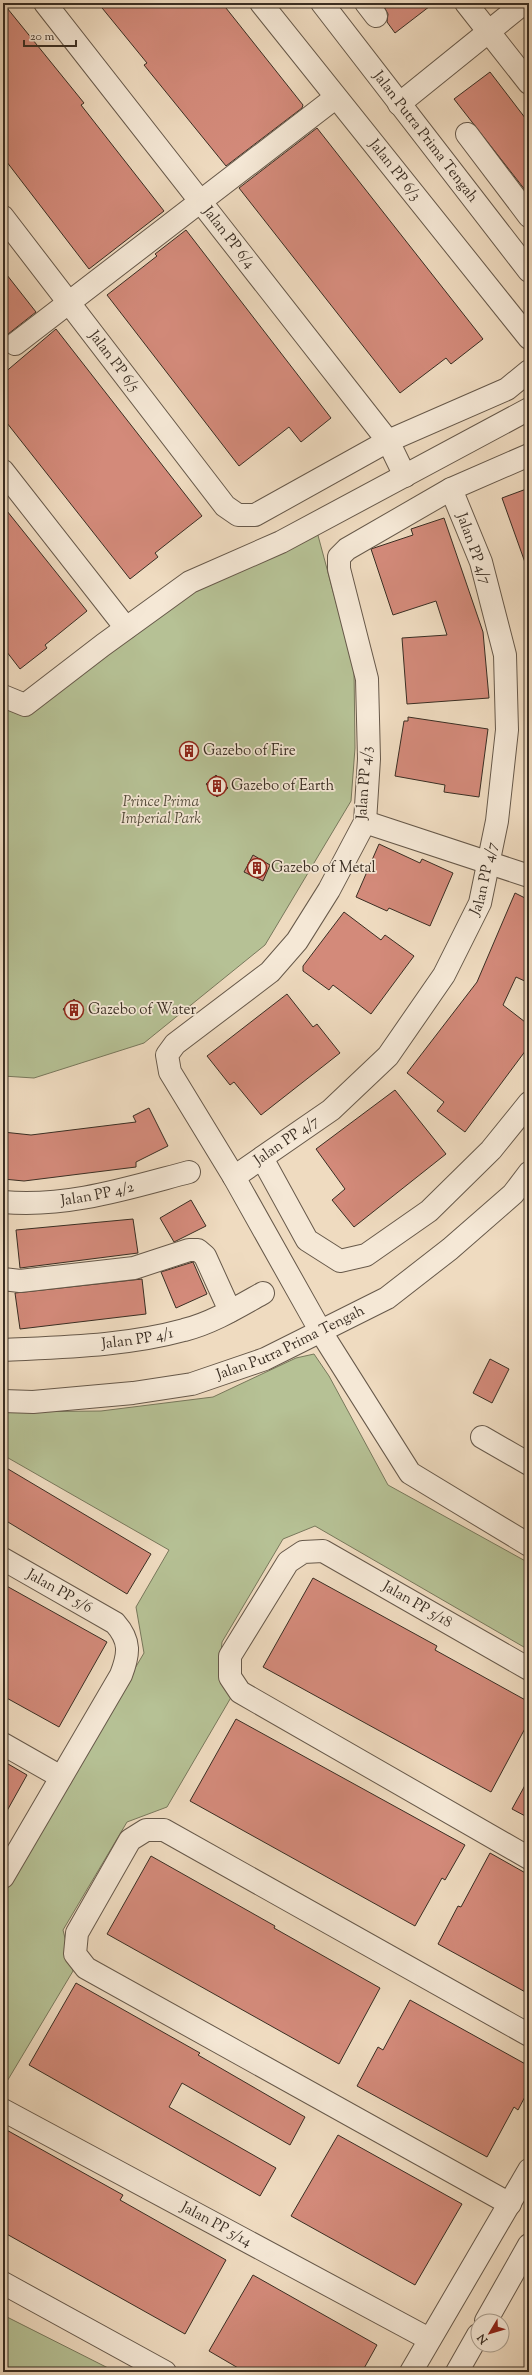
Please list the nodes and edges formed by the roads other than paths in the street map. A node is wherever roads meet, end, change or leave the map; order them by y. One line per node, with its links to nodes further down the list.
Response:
1 (45, 3): 11 (street, Jalan PP 6/4)
2 (261, 3): 8 (street, Jalan PP 6/3)
3 (322, 3): 9 (street, Jalan Putra Prima Tengah)
4 (466, 3): 6 (street)
5 (524, 3): 6 (street)
6 (488, 32): 7 (street); 9 (street)
7 (529, 84)
8 (335, 98): 11 (street); 16 (street, Jalan PP 6/3)
9 (399, 104): 14 (street, Jalan Putra Prima Tengah)
10 (467, 134): 12 (street)
11 (202, 201): 15 (street); 20 (street, Jalan PP 6/4)
12 (529, 216)
13 (3, 217): 15 (street, Jalan PP 6/5)
14 (529, 270)
15 (69, 302): 17 (street); 20 (street, Jalan PP 6/5)
16 (529, 338)
17 (15, 344)
18 (529, 372): 20 (street)
19 (529, 409): 23 (street)
20 (388, 442): 23 (street, Jalan PP 6/4)
21 (529, 454): 24 (street)
22 (3, 471): 25 (street)
23 (405, 476): 25 (street)
24 (451, 489): 27 (street, Jalan PP 4/3); 28 (street, Jalan PP 4/7)
25 (126, 628): 26 (street)
26 (3, 696)
27 (365, 822): 28 (street); 34 (street, Jalan PP 4/3)
28 (488, 863): 29 (street); 31 (street, Jalan PP 4/7)
29 (529, 876)
30 (529, 1103): 31 (street)
31 (262, 1158): 34 (street, Jalan PP 4/7)
32 (189, 1172): 35 (street, Jalan PP 4/2)
33 (529, 1174): 39 (street, Jalan Putra Prima Tengah)
34 (234, 1177): 39 (street)
35 (3, 1202)
36 (3, 1279): 38 (street)
37 (263, 1293): 38 (street, Jalan PP 4/1)
38 (230, 1311): 40 (street, Jalan PP 4/1)
39 (321, 1332): 41 (street, Jalan Putra Prima Tengah); 44 (street)
40 (3, 1350)
41 (3, 1401)
42 (482, 1437): 43 (street)
43 (529, 1464)
44 (529, 1545)
45 (3, 1559): 48 (street, Jalan PP 5/6)
46 (529, 1669): 49 (street, Jalan PP 5/18)
47 (3, 1744): 48 (street)
48 (61, 1777): 50 (street)
49 (529, 1858)
50 (3, 1877)
51 (529, 2035): 54 (street)
52 (3, 2110): 58 (street, Jalan PP 5/14)
53 (529, 2170): 54 (street)
54 (510, 2204): 58 (street)
55 (529, 2245): 57 (street)
56 (3, 2283): 60 (street)
57 (491, 2313)
58 (429, 2339): 61 (street)
59 (470, 2349): 62 (street)
60 (166, 2372)
61 (410, 2372)
62 (457, 2372)

